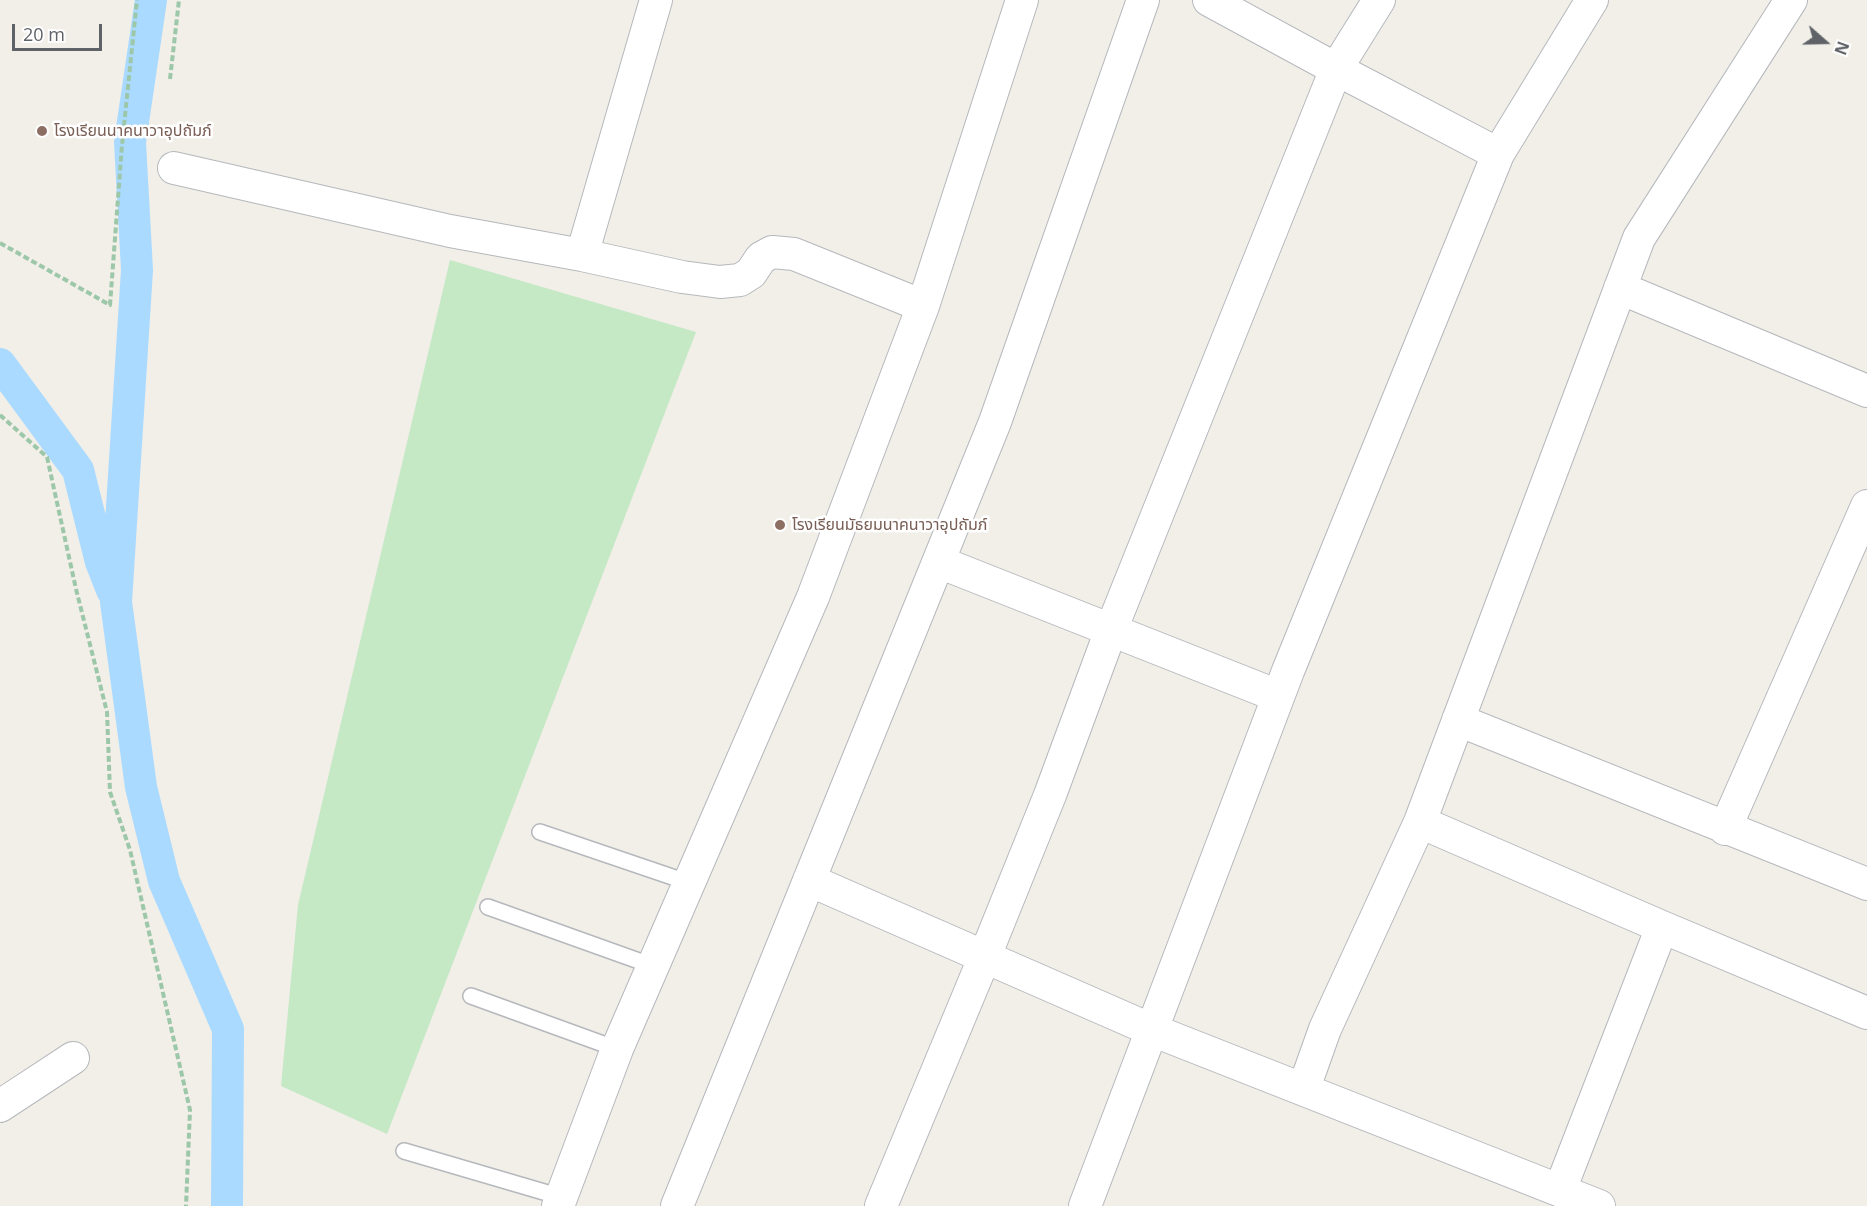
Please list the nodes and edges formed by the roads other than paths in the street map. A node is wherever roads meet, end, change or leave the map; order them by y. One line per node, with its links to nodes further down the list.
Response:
1 (656, 0): 11 (street)
2 (1022, 0): 13 (street)
3 (1143, 0): 16 (street)
4 (1209, 0): 8 (street)
5 (1379, 0): 8 (street)
6 (1592, 0): 9 (street)
7 (1791, 0): 12 (street)
8 (1336, 69): 9 (street); 17 (street)
9 (1498, 154): 18 (street)
10 (174, 168): 11 (street)
11 (582, 255): 13 (street)
12 (1620, 288): 14 (street); 19 (street)
13 (923, 306): 24 (street)
14 (1867, 391)
15 (1867, 506): 21 (street)
16 (939, 562): 17 (street); 23 (street)
17 (1111, 630): 18 (street); 28 (street)
18 (1278, 696): 32 (street)
19 (1458, 720): 20 (street); 21 (street)
20 (1420, 822): 27 (street); 35 (street)
21 (1725, 829): 25 (street)
22 (540, 832): 24 (lane)
23 (809, 880): 28 (street); 40 (street)
24 (690, 883): 29 (street)
25 (1867, 884)
26 (488, 907): 29 (lane)
27 (1662, 927): 31 (street); 38 (street)
28 (985, 956): 32 (street); 41 (street)
29 (653, 966): 33 (street)
30 (471, 996): 33 (lane)
31 (1867, 1013)
32 (1152, 1030): 35 (street); 42 (street)
33 (617, 1049): 39 (street)
34 (73, 1058): 36 (street)
35 (1304, 1088): 38 (street)
36 (0, 1107)
37 (404, 1151): 39 (lane)
38 (1560, 1190): 43 (street)
39 (559, 1202)
40 (677, 1206)
41 (881, 1206)
42 (1085, 1206)
43 (1599, 1206)

